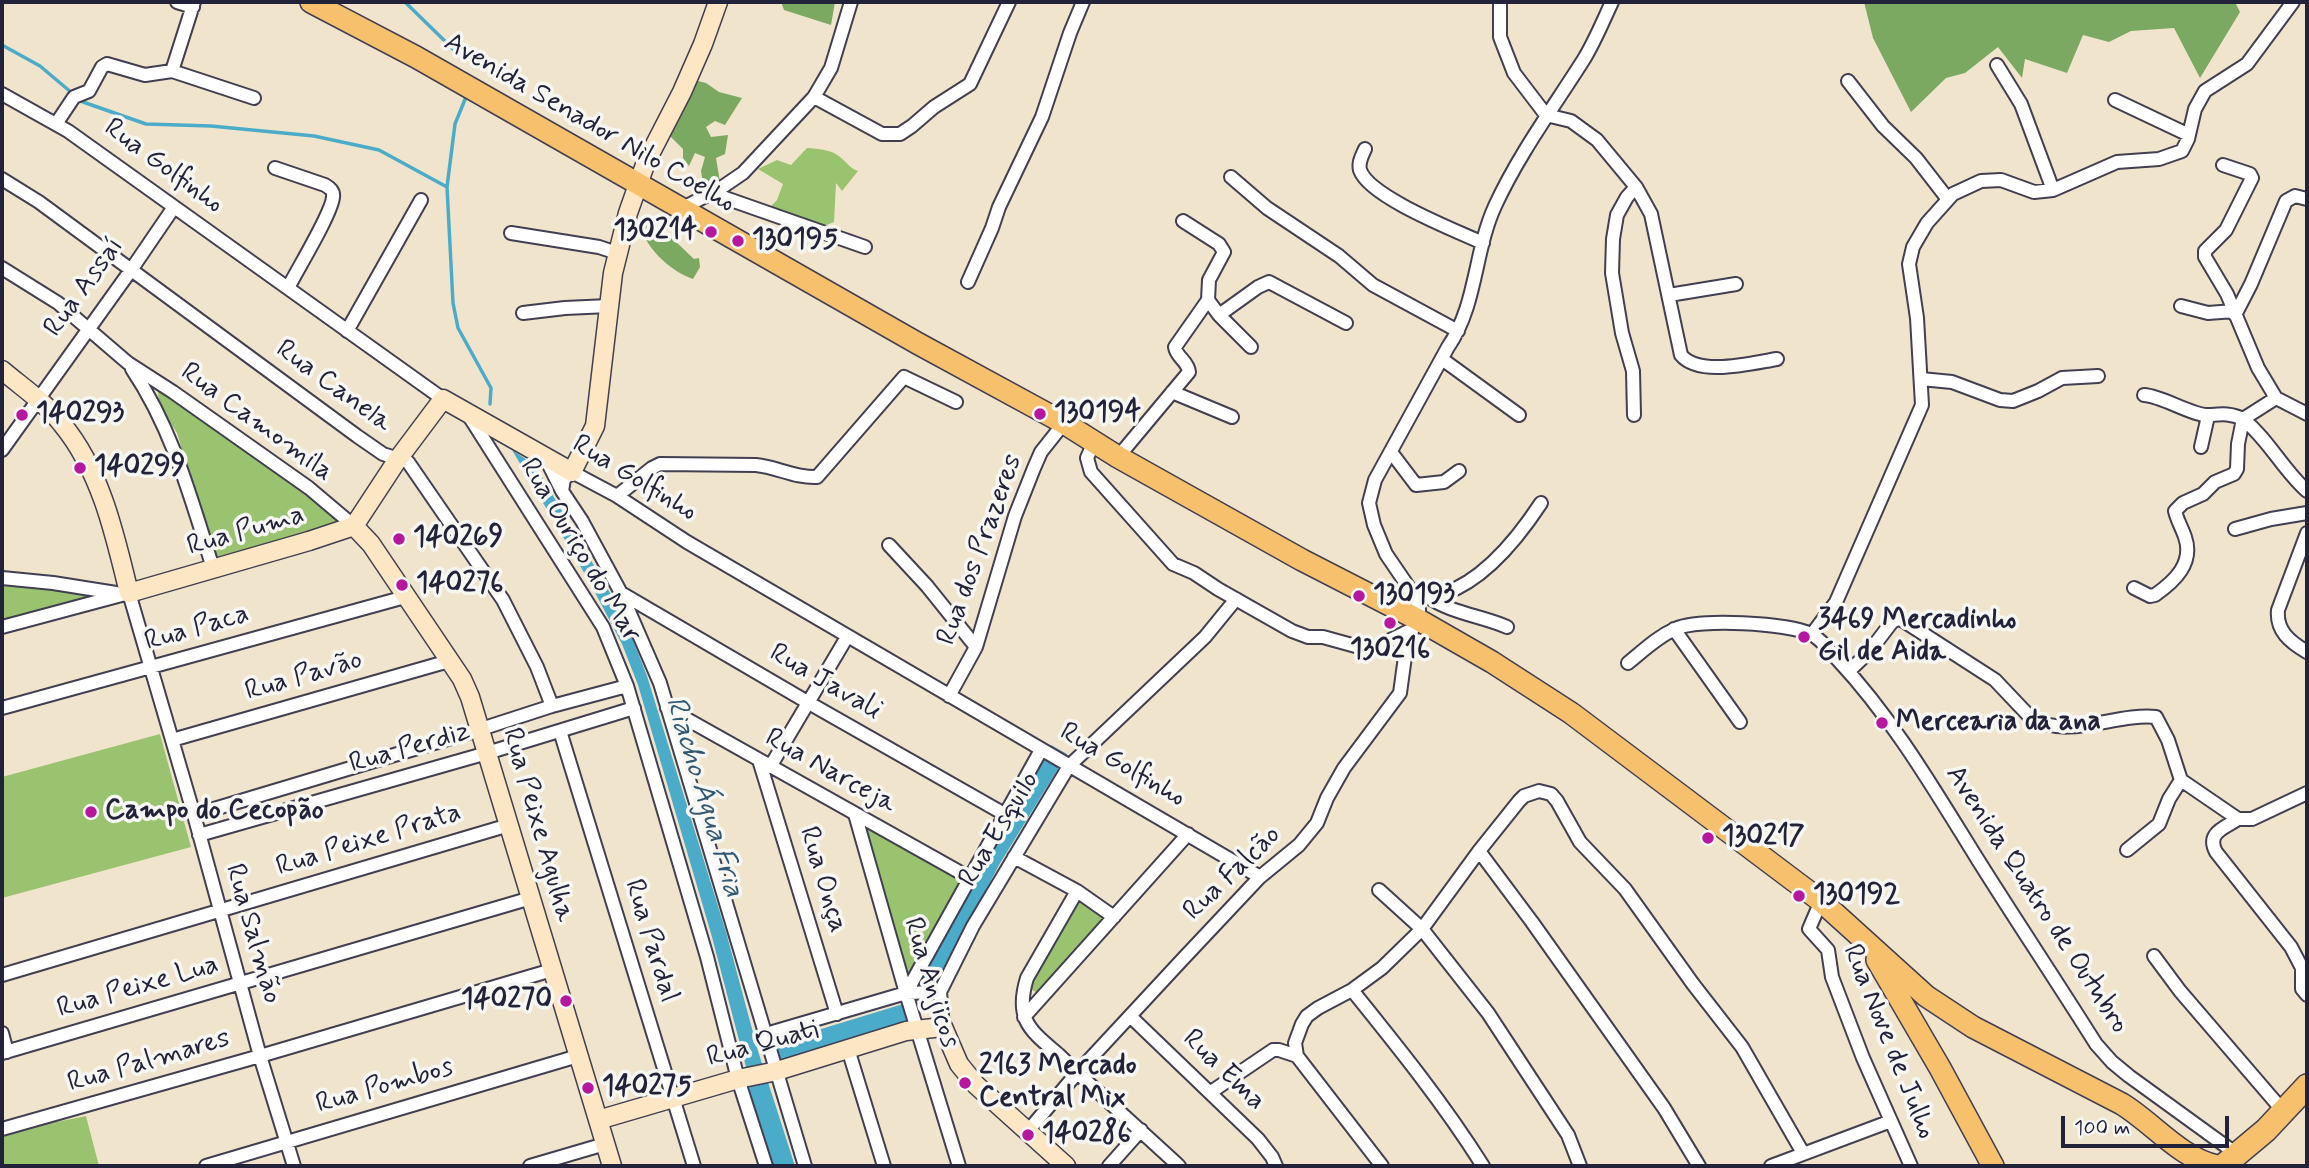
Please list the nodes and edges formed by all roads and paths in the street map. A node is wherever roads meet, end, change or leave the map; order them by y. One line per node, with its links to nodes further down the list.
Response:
1 (177, 2): 11 (street)
2 (311, 2): 28 (main road, Avenida Senador Nilo Coelho)
3 (718, 2): 28 (street)
4 (851, 2): 17 (street)
5 (1009, 2): 17 (street)
6 (1083, 2): 44 (street)
7 (1500, 2): 20 (street)
8 (1612, 2): 20 (street)
9 (2278, 2): 12 (street)
10 (2292, 2): 12 (street)
11 (193, 4): 14 (street)
12 (2281, 17): 22 (street)
13 (1997, 65): 30 (street)
14 (172, 71): 18 (street); 21 (street)
15 (1848, 81): 32 (street)
16 (2, 93): 21 (street, Rua Golfinho)
17 (814, 97): 31 (street)
18 (254, 98)
19 (2115, 100): 22 (street)
20 (1546, 115): 29 (street); 39 (street)
21 (56, 124): 35 (street, Rua Golfinho)
22 (2189, 135): 30 (street)
23 (1365, 149): 39 (street)
24 (2223, 165): 52 (street)
25 (275, 168): 46 (street)
26 (1231, 177): 57 (street)
27 (2, 179): 43 (street, Rua Canela)
28 (639, 184): 36 (main road, Avenida Senador Nilo Coelho); 41 (street)
29 (1636, 187): 47 (street); 74 (street)
30 (2053, 190): 32 (street)
31 (711, 193): 36 (street); 40 (street)
32 (1947, 198): 64 (street)
33 (2307, 199): 52 (street)
34 (421, 200): 56 (street)
35 (174, 207): 43 (street, Rua Assaí); 46 (street, Rua Golfinho)
36 (681, 209): 78 (main road, Avenida Senador Nilo Coelho)
37 (1183, 221): 48 (street)
38 (511, 233): 41 (street)
39 (1483, 243): 57 (street)
40 (865, 247)
41 (617, 253): 49 (street)
42 (2, 268): 55 (street, Rua Camomila)
43 (131, 270): 55 (street, Rua Assaí); 85 (street, Rua Canela)
44 (968, 282)
45 (1736, 284): 47 (street)
46 (288, 288): 56 (street, Rua Golfinho)
47 (1669, 295): 60 (street)
48 (1208, 300): 53 (street); 65 (street)
49 (609, 306): 51 (street); 87 (street)
50 (2181, 306): 52 (street)
51 (523, 313)
52 (2235, 313): 67 (street)
53 (1219, 315): 54 (street); 58 (street)
54 (1346, 323)
55 (88, 329): 61 (street, Rua Camomila); 69 (street, Rua Assaí)
56 (347, 331): 68 (street, Rua Golfinho)
57 (1458, 331): 59 (street)
58 (1251, 347)
59 (1442, 359): 73 (street); 82 (street)
60 (1777, 359)
61 (128, 363): 93 (street, Rua Camomila); 97 (street, Rua Camomila)
62 (2, 370): 69 (street)
63 (2098, 376): 64 (street)
64 (1922, 379): 108 (street)
65 (1172, 392): 76 (street); 84 (street)
66 (2144, 395): 75 (street)
67 (2276, 398): 72 (street); 77 (street)
68 (443, 399): 71 (street, Rua Golfinho); 85 (street)
69 (38, 400): 81 (street, Rua Assaí); 100 (street)
70 (956, 402): 90 (street)
71 (465, 410): 83 (street, Rua Golfinho); 116 (street, Rua Ouriço do Mar)
72 (2307, 414)
73 (1519, 415)
74 (1634, 415)
75 (2208, 415): 77 (street); 80 (street)
76 (1232, 418)
77 (2243, 419): 89 (street); 99 (street)
78 (1064, 423): 79 (main road, Avenida Senador Nilo Coelho); 110 (street, Rua dos Prazeres)
79 (1094, 442): 84 (main road, Avenida Senador Nilo Coelho); 103 (street)
80 (2201, 447)
81 (2, 450)
82 (1391, 452): 86 (street); 104 (street)
83 (544, 456): 87 (street, Rua Golfinho); 88 (street, Rua Ouriço do Mar)
84 (1118, 457): 104 (main road, Avenida Senador Nilo Coelho)
85 (397, 459): 93 (street); 119 (street, Rua Canela)
86 (1460, 471)
87 (572, 472): 88 (street, Rua Ouriço do Mar); 90 (street, Rua Golfinho)
88 (562, 491): 101 (street, Rua Ouriço do Mar)
89 (2307, 491)
90 (617, 496): 109 (street, Rua Golfinho)
91 (1541, 503): 104 (street)
92 (2307, 513): 94 (street)
93 (354, 526): 97 (street, Rua Puma); 102 (street, Rua Peixe Agulha)
94 (2235, 529)
95 (2307, 533): 111 (street)
96 (889, 545): 110 (street)
97 (213, 568): 100 (street, Rua Puma)
98 (2, 578): 100 (street)
99 (2134, 588)
100 (124, 593): 105 (street, Rua Puma); 114 (street, Rua Salmão)
101 (621, 593): 118 (street, Rua Javali); 122 (street, Rua Ouriço do Mar)
102 (405, 597): 112 (street, Rua Peixe Agulha); 114 (street, Rua Paca)
103 (1236, 599): 104 (street); 130 (street, Rua Esquilo)
104 (1418, 611): 106 (street); 143 (street, Rua Falcão); 148 (main road, Avenida Senador Nilo Coelho)
105 (2, 627)
106 (1507, 627)
107 (1674, 629): 108 (street); 113 (street); 123 (street)
108 (1812, 635): 115 (street, Avenida Quatro de Outubro)
109 (847, 637): 117 (street, Rua Golfinho); 118 (street)
110 (976, 647): 117 (street, Rua dos Prazeres)
111 (2307, 652)
112 (449, 661): 124 (street, Rua Peixe Agulha); 126 (street, Rua Pavão)
113 (1628, 663)
114 (150, 667): 120 (street, Rua Paca); 126 (street, Rua Salmão)
115 (1849, 671): 131 (street); 189 (street, Avenida Quatro de Outubro)
116 (627, 686): 119 (street, Rua Perdiz); 121 (street, Rua Ouriço do Mar)
117 (949, 696): 127 (street, Rua Golfinho)
118 (809, 704): 129 (street); 135 (street, Rua Javali)
119 (552, 706): 124 (street, Rua Perdiz)
120 (2, 708)
121 (634, 708): 125 (street, Rua Perdiz); 175 (street, Rua Ouriço do Mar)
122 (667, 708): 129 (street, Rua Narceja); 167 (street, Rua Ouriço do Mar)
123 (1740, 722)
124 (481, 729): 128 (street, Rua Peixe Agulha); 134 (street, Rua Perdiz)
125 (560, 731): 128 (street, Rua Perdiz); 178 (street, Rua Pardal)
126 (172, 740): 134 (street, Rua Salmão)
127 (1043, 751): 130 (street, Rua Golfinho); 135 (street, Rua Esquilo)
128 (487, 753): 137 (street, Rua Peixe Agulha); 139 (street, Rua Perdiz)
129 (765, 764): 133 (street, Rua Narceja); 161 (street, Rua Onça)
130 (1068, 766): 138 (street, Rua Golfinho); 142 (street, Rua Esquilo)
131 (2180, 780): 136 (street); 140 (street)
132 (2307, 793): 136 (street)
133 (855, 814): 144 (street, Rua Narceja); 159 (street, Rua Anjicos)
134 (194, 815): 139 (street, Rua Salmão)
135 (1006, 815): 144 (street, Rua Esquilo)
136 (2238, 819): 160 (street)
137 (509, 825): 147 (street, Rua Peixe Agulha); 149 (street, Rua Peixe Prata)
138 (1188, 834): 143 (street, Rua Golfinho); 150 (street)
139 (199, 835): 149 (street, Rua Salmão)
140 (2127, 849)
141 (1479, 851): 151 (street); 187 (street); 206 (street)
142 (1014, 857): 146 (street); 158 (street, Rua Esquilo)
143 (1260, 877): 162 (street, Rua Falcão)
144 (970, 878): 159 (street, Rua Esquilo)
145 (1379, 890): 151 (street)
146 (1077, 891): 150 (street); 163 (street)
147 (531, 898): 154 (street, Rua Peixe Agulha); 156 (street, Rua Peixe Lua)
148 (1821, 901): 152 (main road, Avenida Senador Nilo Coelho); 181 (street, Rua Nove de Julho)
149 (220, 911): 155 (street, Rua Peixe Prata); 156 (street, Rua Salmão)
150 (1114, 917): 163 (street)
151 (1422, 929): 157 (street); 205 (street)
152 (1867, 943): 209 (main road, Avenida Senador Nilo Coelho); 210 (main road, Avenida Senador Nilo Coelho)
153 (2154, 957): 179 (street)
154 (552, 970): 170 (street, Rua Palmares); 171 (street, Rua Peixe Agulha)
155 (2, 975)
156 (241, 984): 169 (street, Rua Peixe Lua); 170 (street, Rua Salmão)
157 (1352, 990): 172 (street); 204 (street)
158 (940, 992): 159 (street, Rua Quati); 164 (street)
159 (906, 993): 161 (street, Rua Quati); 165 (street, Rua Anjicos)
160 (2307, 995)
161 (838, 1014): 167 (street, Rua Quati)
162 (1130, 1016): 174 (street, Rua Falcão); 177 (street, Rua Ema)
163 (1024, 1017): 174 (street)
164 (943, 1027): 165 (street, Rua Quati); 184 (street)
165 (918, 1028): 168 (street, Rua Quati); 198 (street, Rua Anjicos)
166 (2, 1033): 169 (street)
167 (767, 1040): 173 (street, Rua Ouriço do Mar)
168 (848, 1049): 173 (street, Rua Quati); 197 (street)
169 (4, 1052)
170 (260, 1056): 182 (street, Rua Palmares); 185 (street, Rua Salmão)
171 (578, 1056): 180 (street, Rua Peixe Agulha); 185 (street, Rua Pombos)
172 (1297, 1056): 177 (street); 203 (street)
173 (775, 1070): 175 (street, Rua Quati); 196 (street, Rua Ouriço do Mar)
174 (1077, 1073): 183 (street); 184 (street, Rua Falcão)
175 (741, 1078): 178 (street, Rua Quati); 195 (street, Rua Ouriço do Mar)
176 (2307, 1086): 179 (highway)
177 (1211, 1092): 188 (street, Rua Ema)
178 (672, 1097): 180 (street, Rua Quati); 194 (street, Rua Pardal)
179 (2284, 1112): 189 (highway)
180 (598, 1119): 186 (street, Rua Peixe Agulha)
181 (1891, 1121): 187 (street); 208 (street, Rua Nove de Julho)
182 (2, 1129)
183 (1141, 1130): 200 (street); 201 (street)
184 (1028, 1131): 199 (street)
185 (286, 1142): 190 (street, Rua Pombos); 191 (street, Rua Salmão)
186 (605, 1144): 192 (street); 193 (street, Rua Peixe Agulha)
187 (1803, 1153): 207 (street)
188 (1274, 1161): 202 (street)
189 (2231, 1161)
190 (206, 1166)
191 (294, 1166)
192 (530, 1166)
193 (612, 1166)
194 (694, 1166)
195 (766, 1166)
196 (805, 1166)
197 (884, 1166)
198 (959, 1166)
199 (1066, 1166)
200 (1109, 1166)
201 (1179, 1166)
202 (1262, 1166)
203 (1382, 1166)
204 (1483, 1166)
205 (1580, 1166)
206 (1699, 1166)
207 (1771, 1166)
208 (1911, 1166)
209 (1993, 1166)
210 (2217, 1166)

